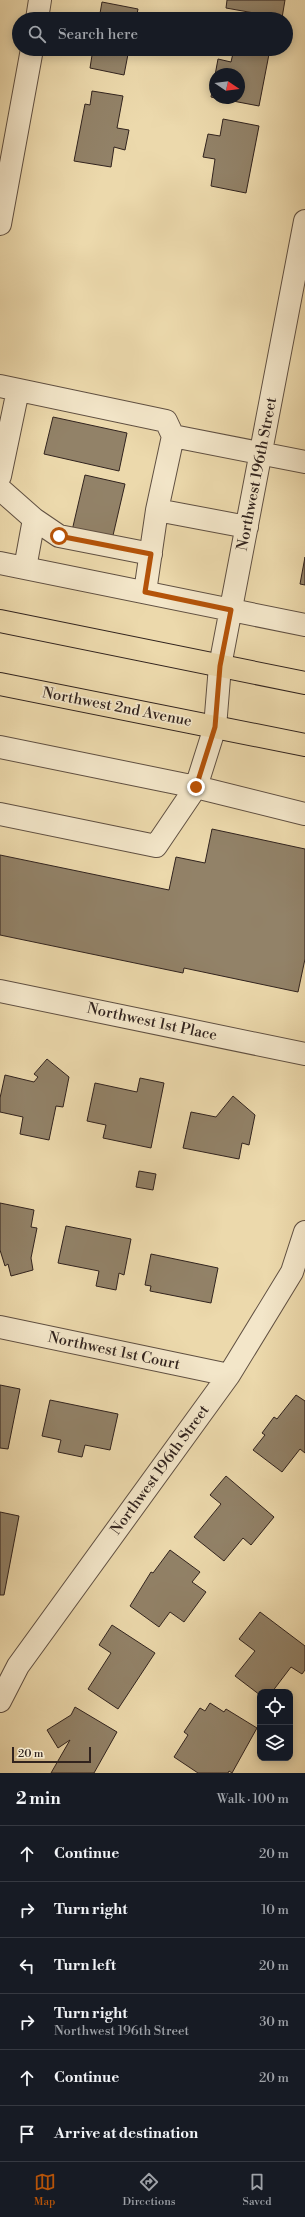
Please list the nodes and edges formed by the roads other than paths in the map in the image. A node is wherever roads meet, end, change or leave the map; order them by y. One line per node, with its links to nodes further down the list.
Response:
1 (40, 0): 2 (street)
2 (38, 12)
3 (31, 56): 4 (street)
4 (2, 201): 6 (street)
5 (305, 221): 9 (street, Northwest 196th Street)
6 (0, 224)
7 (9, 388): 8 (street); 11 (street)
8 (173, 436): 9 (street); 13 (street)
9 (261, 453): 10 (street); 15 (street, Northwest 196th Street)
10 (305, 462)
11 (0, 476)
12 (0, 489): 14 (street)
13 (157, 510): 15 (street); 16 (street)
14 (34, 519): 16 (street); 18 (street)
15 (247, 527): 20 (street, Northwest 196th Street)
16 (151, 554): 19 (street)
17 (0, 563): 18 (street)
18 (25, 568): 19 (street)
19 (145, 592): 20 (street)
20 (231, 610): 22 (street); 23 (street, Northwest 196th Street)
21 (0, 621): 23 (main road)
22 (305, 625)
23 (220, 666): 24 (main road); 26 (street, Northwest 196th Street)
24 (305, 683)
25 (0, 684): 26 (main road, Northwest 2nd Avenue)
26 (215, 727): 27 (main road, Northwest 2nd Avenue); 29 (street, Northwest 196th Street)
27 (305, 745)
28 (0, 747): 29 (street)
29 (196, 787): 30 (street, Northwest 196th Street); 31 (street)
30 (0, 814)
31 (305, 814)
32 (0, 991): 33 (street, Northwest 1st Place)
33 (305, 1054)
34 (305, 1232): 36 (street, Northwest 196th Street)
35 (0, 1327): 36 (street, Northwest 1st Court)
36 (229, 1375): 37 (street, Northwest 196th Street)
37 (9, 1664): 38 (street, Northwest 196th Street)
38 (0, 1701)

